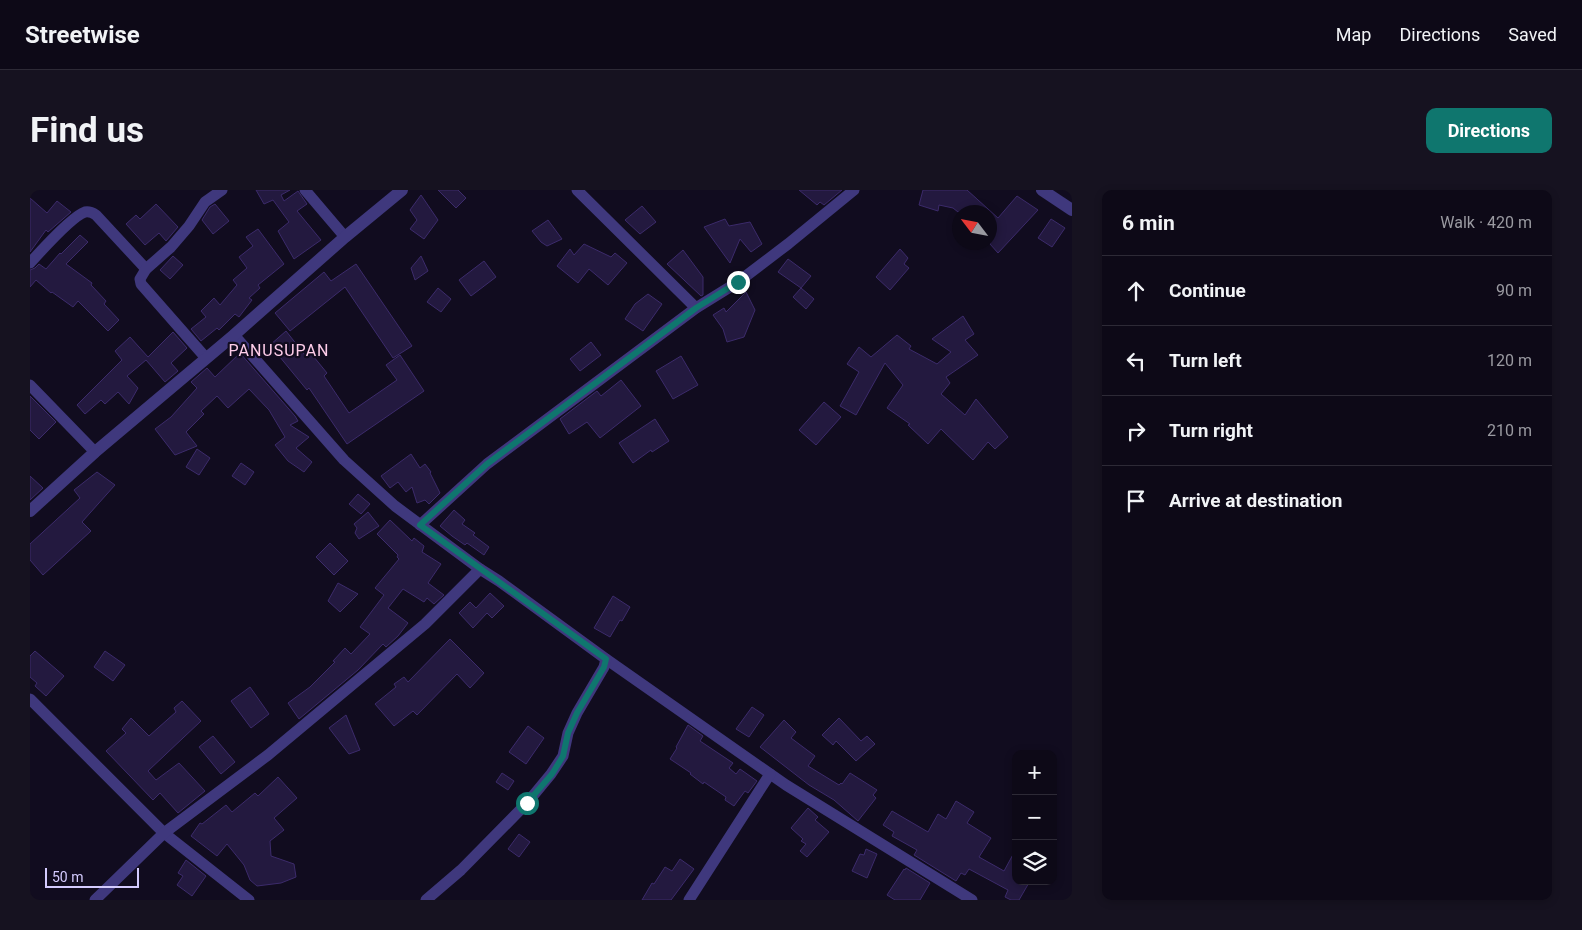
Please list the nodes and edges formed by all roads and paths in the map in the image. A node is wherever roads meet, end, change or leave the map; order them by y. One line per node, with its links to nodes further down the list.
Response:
1 (222, 190): 10 (street)
2 (305, 190): 8 (street)
3 (402, 190): 8 (street)
4 (577, 190): 11 (street)
5 (854, 190): 11 (street)
6 (1042, 190): 7 (street)
7 (1072, 210)
8 (345, 237): 12 (street)
9 (30, 263): 10 (street)
10 (146, 269): 13 (street)
11 (696, 308): 17 (street)
12 (234, 335): 13 (street); 17 (street)
13 (206, 358): 15 (street)
14 (30, 385): 15 (street)
15 (95, 452): 16 (street)
16 (30, 511)
17 (420, 525): 18 (street)
18 (480, 569): 19 (street); 22 (street)
19 (606, 659): 21 (street); 25 (street)
20 (30, 699): 22 (street)
21 (770, 774): 26 (street); 27 (street)
22 (164, 833): 23 (street); 24 (street)
23 (95, 900)
24 (249, 900)
25 (426, 900)
26 (689, 900)
27 (972, 900)

